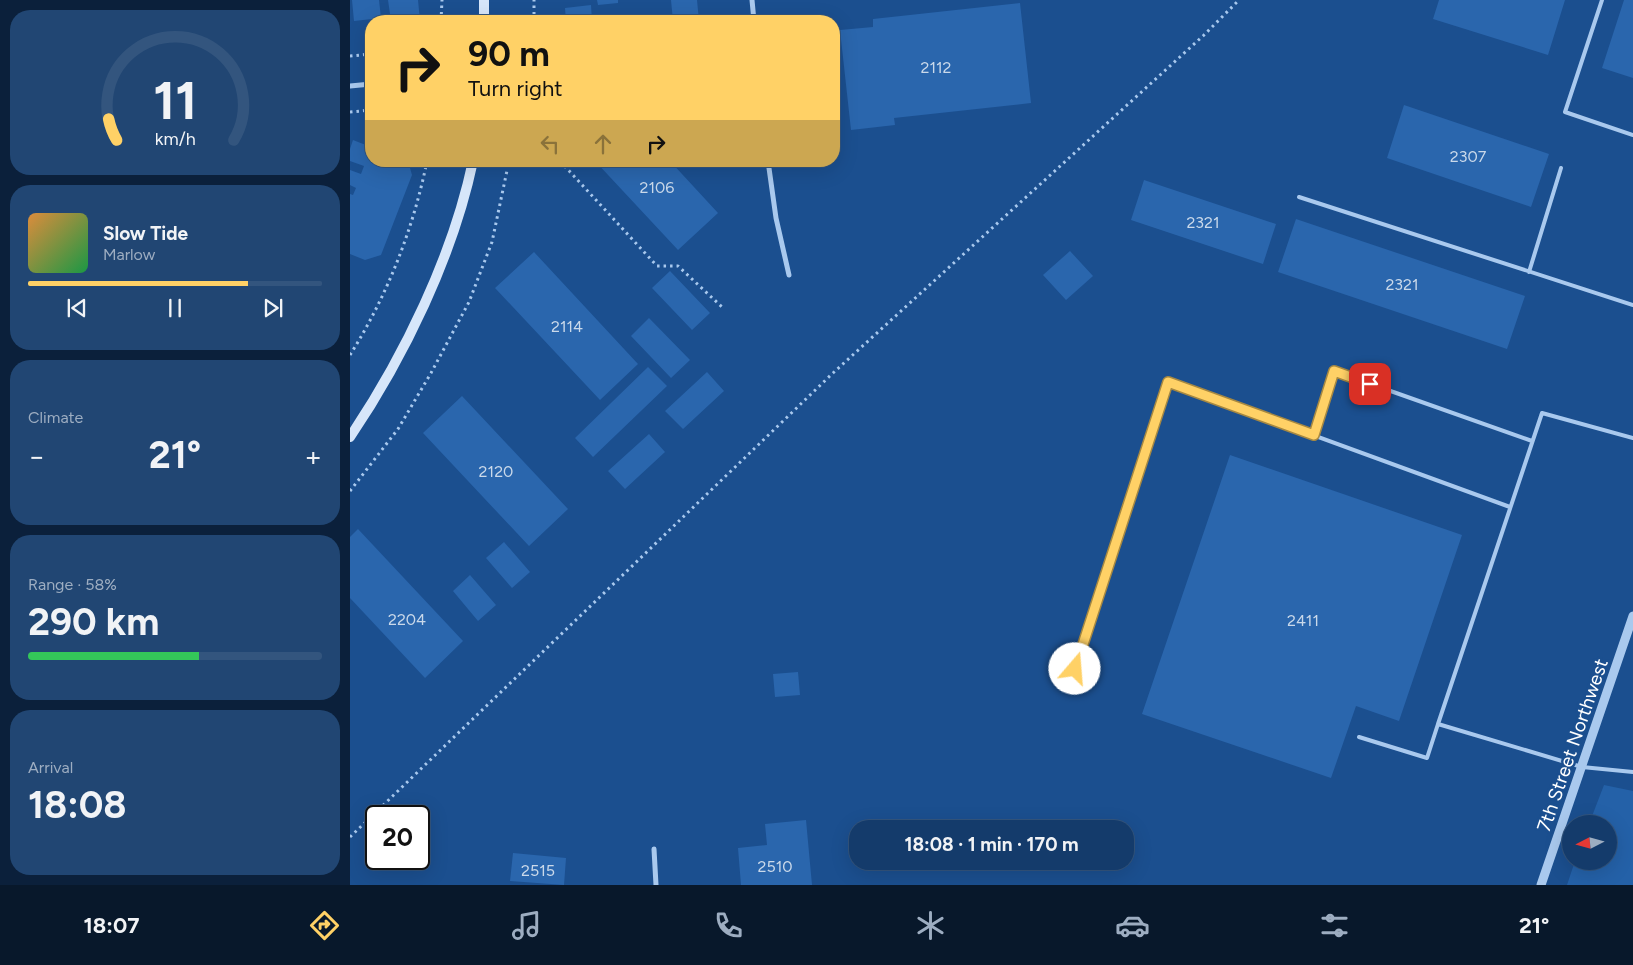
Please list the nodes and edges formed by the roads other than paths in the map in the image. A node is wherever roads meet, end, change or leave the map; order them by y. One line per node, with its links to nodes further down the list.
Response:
1 (484, 0): 4 (main road)
2 (752, 0): 5 (street)
3 (1602, 0): 8 (lane)
4 (484, 15)
5 (753, 15)
6 (365, 85): 7 (street)
7 (350, 86)
8 (1633, 135)
9 (472, 167): 17 (main road)
10 (769, 167): 14 (street)
11 (1561, 168): 13 (lane)
12 (1298, 197): 13 (lane)
13 (1529, 272): 15 (lane)
14 (789, 274)
15 (1633, 305)
16 (1314, 435): 19 (lane); 20 (lane); 22 (lane)
17 (350, 438)
18 (1633, 438): 19 (lane)
19 (1532, 441): 20 (lane)
20 (1510, 507): 23 (lane)
21 (1633, 616): 25 (street, 7th Street Northwest)
22 (1075, 669)
23 (1438, 724): 24 (lane); 25 (lane)
24 (1358, 737)
25 (1582, 767): 26 (lane); 29 (street, 7th Street Northwest)
26 (1633, 772)
27 (654, 849): 28 (street)
28 (656, 885)
29 (1540, 885)

